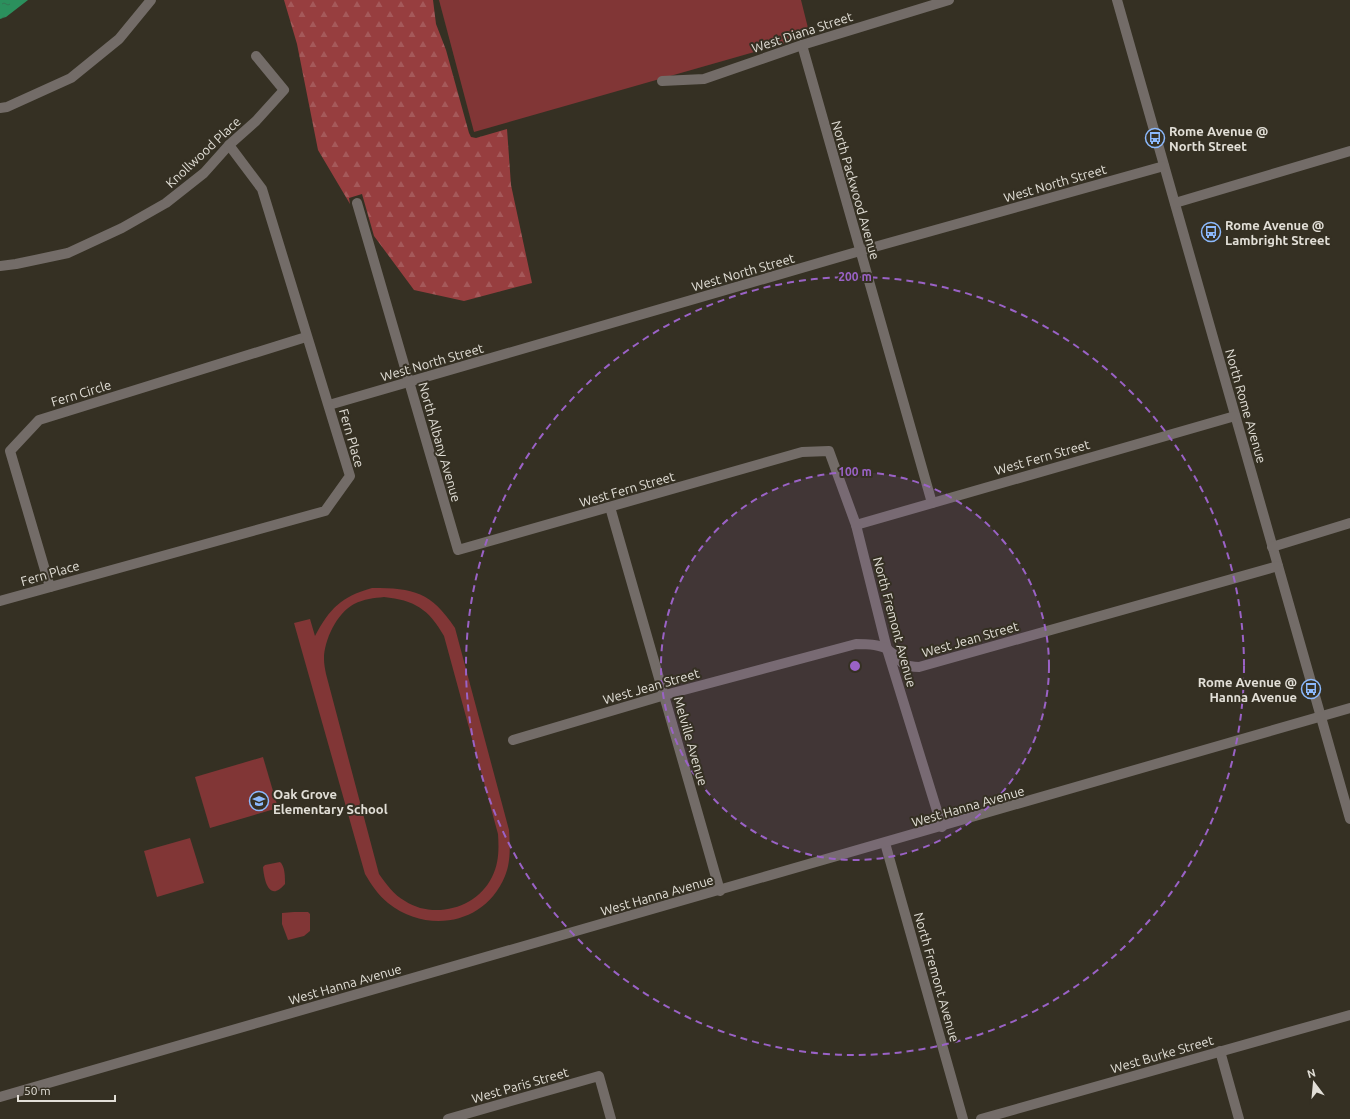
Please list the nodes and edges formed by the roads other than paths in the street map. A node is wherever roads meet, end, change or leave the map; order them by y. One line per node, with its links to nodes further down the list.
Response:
1 (151, 0): 7 (street)
2 (948, 0): 4 (street, West Diana Street)
3 (1117, 0): 10 (street, North Rome Avenue)
4 (802, 45): 6 (street, West Diana Street); 13 (street, North Packwood Avenue)
5 (256, 56): 8 (street, Knollwood Place)
6 (662, 80)
7 (0, 108)
8 (229, 145): 14 (street, Knollwood Place); 15 (street, Fern Place)
9 (1350, 152): 12 (street)
10 (1164, 166): 12 (street, North Rome Avenue); 13 (street, West North Street)
11 (357, 203): 16 (street, North Albany Avenue)
12 (1175, 203): 18 (street, North Rome Avenue)
13 (860, 251): 16 (street, West North Street); 20 (street, North Packwood Avenue)
14 (0, 266)
15 (306, 337): 17 (street, Fern Place); 27 (street, Fern Circle)
16 (409, 382): 17 (street, West North Street); 25 (street, North Albany Avenue)
17 (329, 405): 27 (street, Fern Place)
18 (1235, 416): 20 (street, West Fern Street); 24 (street, North Rome Avenue)
19 (802, 452): 21 (street, West Fern Street); 23 (street, North Fremont Avenue)
20 (932, 503): 23 (street, West Fern Street)
21 (610, 507): 25 (street, West Fern Street); 30 (street, Melville Avenue)
22 (1350, 523): 24 (street)
23 (856, 526): 29 (street, North Fremont Avenue)
24 (1272, 547): 26 (street, North Rome Avenue)
25 (458, 550)
26 (1278, 566): 29 (street, West Jean Street); 32 (street, North Rome Avenue)
27 (50, 587): 28 (street, Fern Place)
28 (0, 601)
29 (887, 649): 30 (street, West Jean Street); 35 (street, North Fremont Avenue)
30 (665, 695): 33 (street, West Jean Street); 37 (street, Melville Avenue)
31 (1350, 708): 32 (street, West Hanna Avenue)
32 (1321, 718): 34 (street, North Rome Avenue); 35 (street, West Hanna Avenue)
33 (513, 740)
34 (1350, 819)
35 (942, 827): 36 (street, West Hanna Avenue)
36 (885, 843): 37 (street, West Hanna Avenue); 43 (street, North Fremont Avenue)
37 (720, 891): 40 (street, West Hanna Avenue)
38 (1350, 1015): 39 (street, West Burke Street)
39 (1220, 1051): 44 (street, West Burke Street); 45 (street)
40 (0, 1097)
41 (448, 1119): 42 (street, West Paris Street)
42 (611, 1119)
43 (963, 1119)
44 (981, 1119)
45 (1239, 1119)

